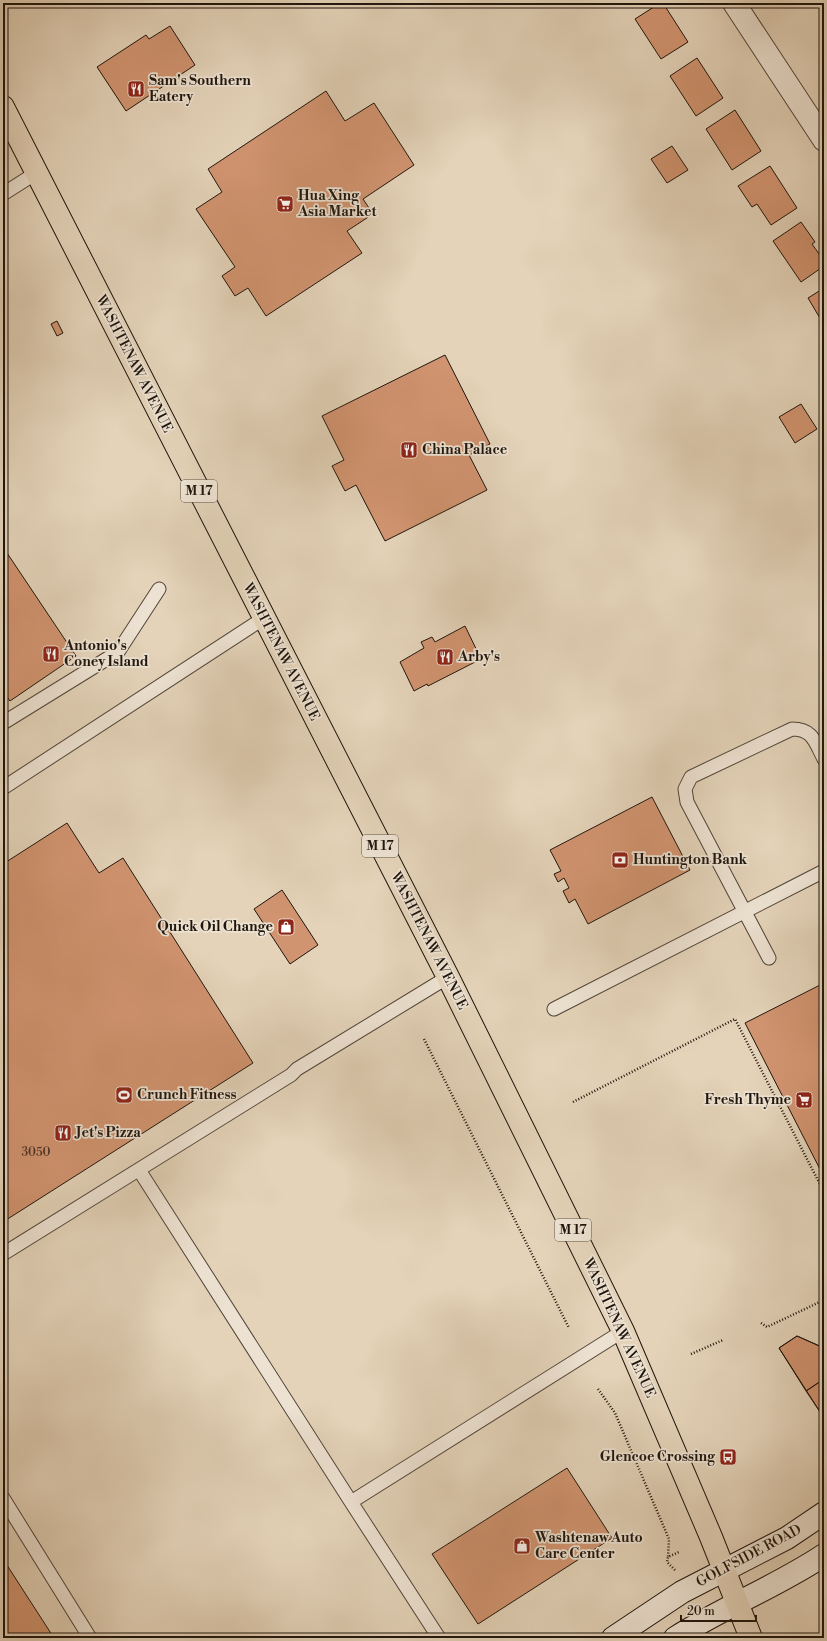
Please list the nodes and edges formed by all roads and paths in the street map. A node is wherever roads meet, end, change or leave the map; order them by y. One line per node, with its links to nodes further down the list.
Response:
1 (734, 3): 3 (main road)
2 (3, 107): 4 (main road, WASHTENAW AVENUE / M 17)
3 (824, 140)
4 (36, 173): 5 (lane); 7 (main road, WASHTENAW AVENUE / M 17)
5 (3, 194)
6 (159, 589): 8 (lane)
7 (264, 618): 10 (lane); 14 (main road, WASHTENAW AVENUE / M 17)
8 (3, 722)
9 (824, 759): 12 (lane)
10 (3, 788)
11 (824, 871): 12 (lane)
12 (744, 912): 13 (lane); 15 (lane)
13 (769, 958)
14 (448, 977): 18 (lane); 24 (main road, WASHTENAW AVENUE / M 17)
15 (554, 1009)
16 (424, 1039): 23 (path)
17 (573, 1102): 19 (path)
18 (139, 1170): 20 (lane); 29 (lane)
19 (824, 1192)
20 (3, 1254)
21 (824, 1300): 22 (path)
22 (761, 1323)
23 (569, 1328)
24 (623, 1331): 29 (lane); 35 (main road, WASHTENAW AVENUE / M 17)
25 (723, 1340): 26 (path)
26 (691, 1354)
27 (598, 1389): 33 (path)
28 (3, 1498): 37 (lane)
29 (351, 1502): 38 (lane)
30 (824, 1514): 35 (main road, GOLFSIDE ROAD)
31 (679, 1552): 33 (path)
32 (824, 1555): 36 (main road)
33 (668, 1557): 34 (path)
34 (675, 1570)
35 (724, 1571): 36 (main road, WASHTENAW AVENUE / M 17); 39 (main road, GOLFSIDE ROAD)
36 (738, 1603): 40 (main road); 41 (main road, WASHTENAW AVENUE / M 17)
37 (90, 1638)
38 (439, 1638)
39 (613, 1638)
40 (675, 1638)
41 (751, 1638)

